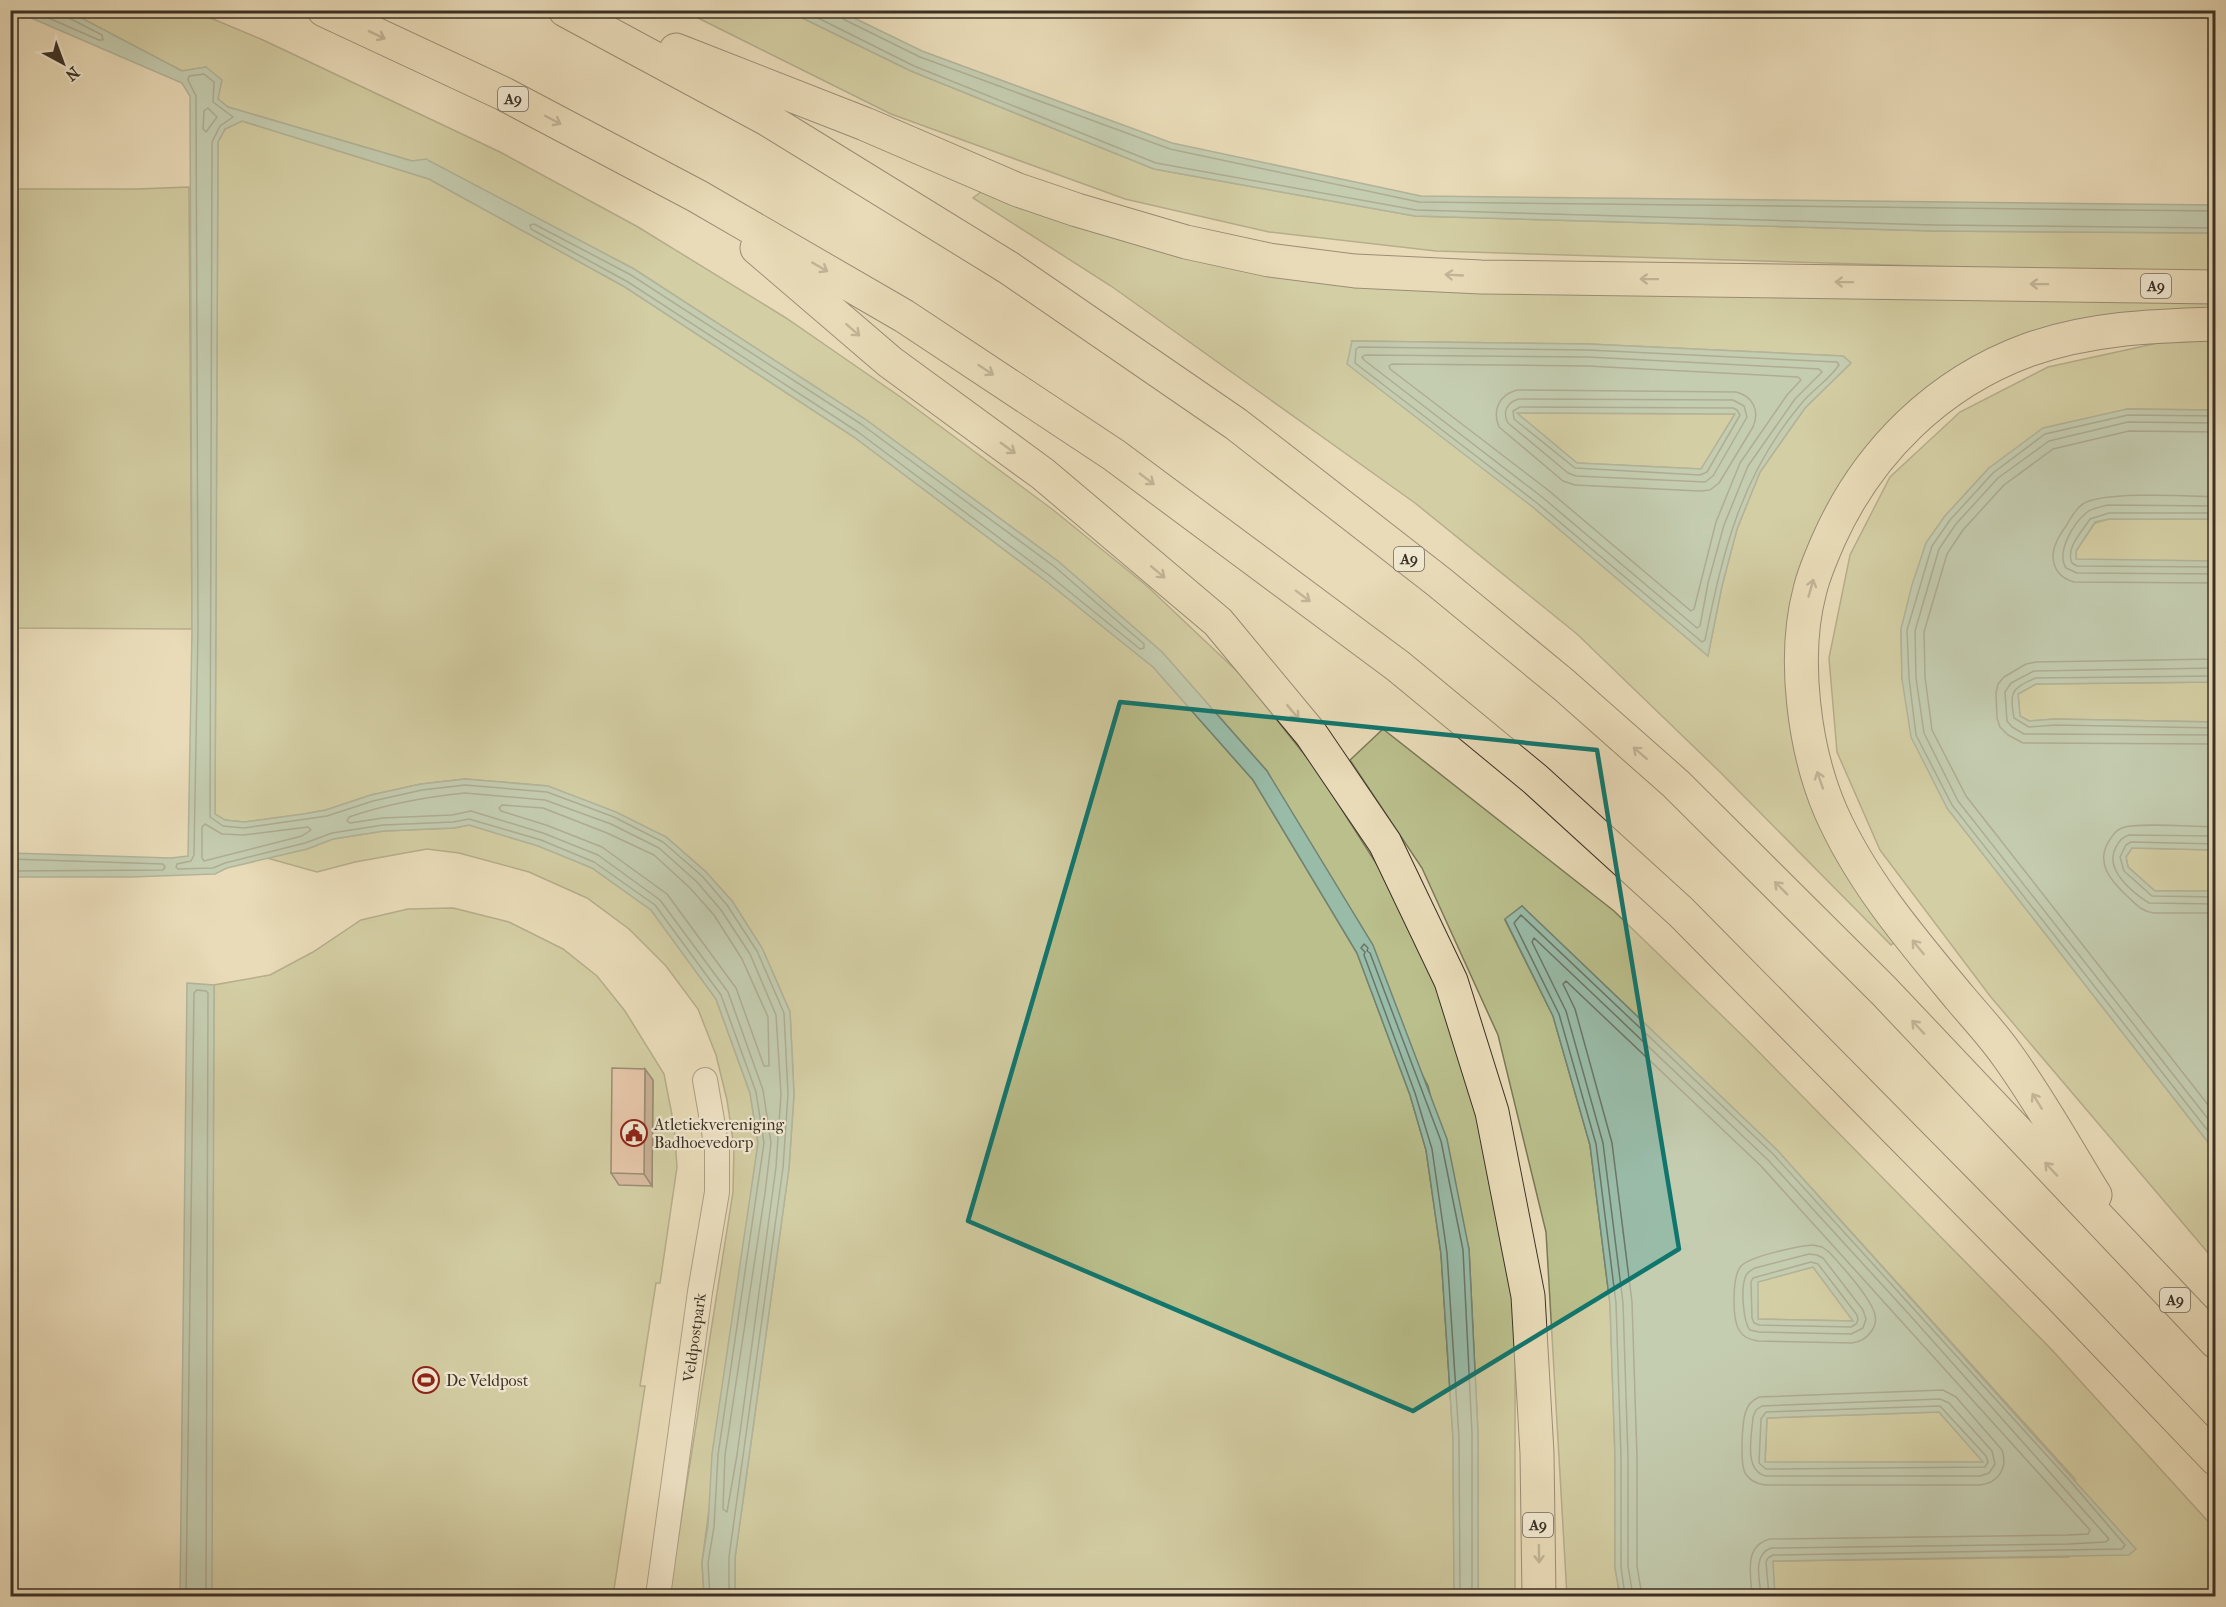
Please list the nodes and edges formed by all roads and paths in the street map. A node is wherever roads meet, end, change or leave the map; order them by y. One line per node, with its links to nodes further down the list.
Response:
1 (324, 10): 4 (highway, A9, one-way to 4)
2 (565, 10): 8 (highway, A9, one-way to 2)
3 (574, 10): 5 (highway, A9, one-way to 3)
4 (697, 196): 10 (highway, A9, one-way to 10); 12 (highway, A9, one-way to 12)
5 (2216, 287)
6 (2216, 324): 8 (highway, A9, one-way to 6)
7 (705, 1080): 11 (street, Veldpostpark)
8 (2135, 1257): 9 (highway, A9)
9 (2216, 1342)
10 (2216, 1459)
11 (658, 1596)
12 (1539, 1596)

